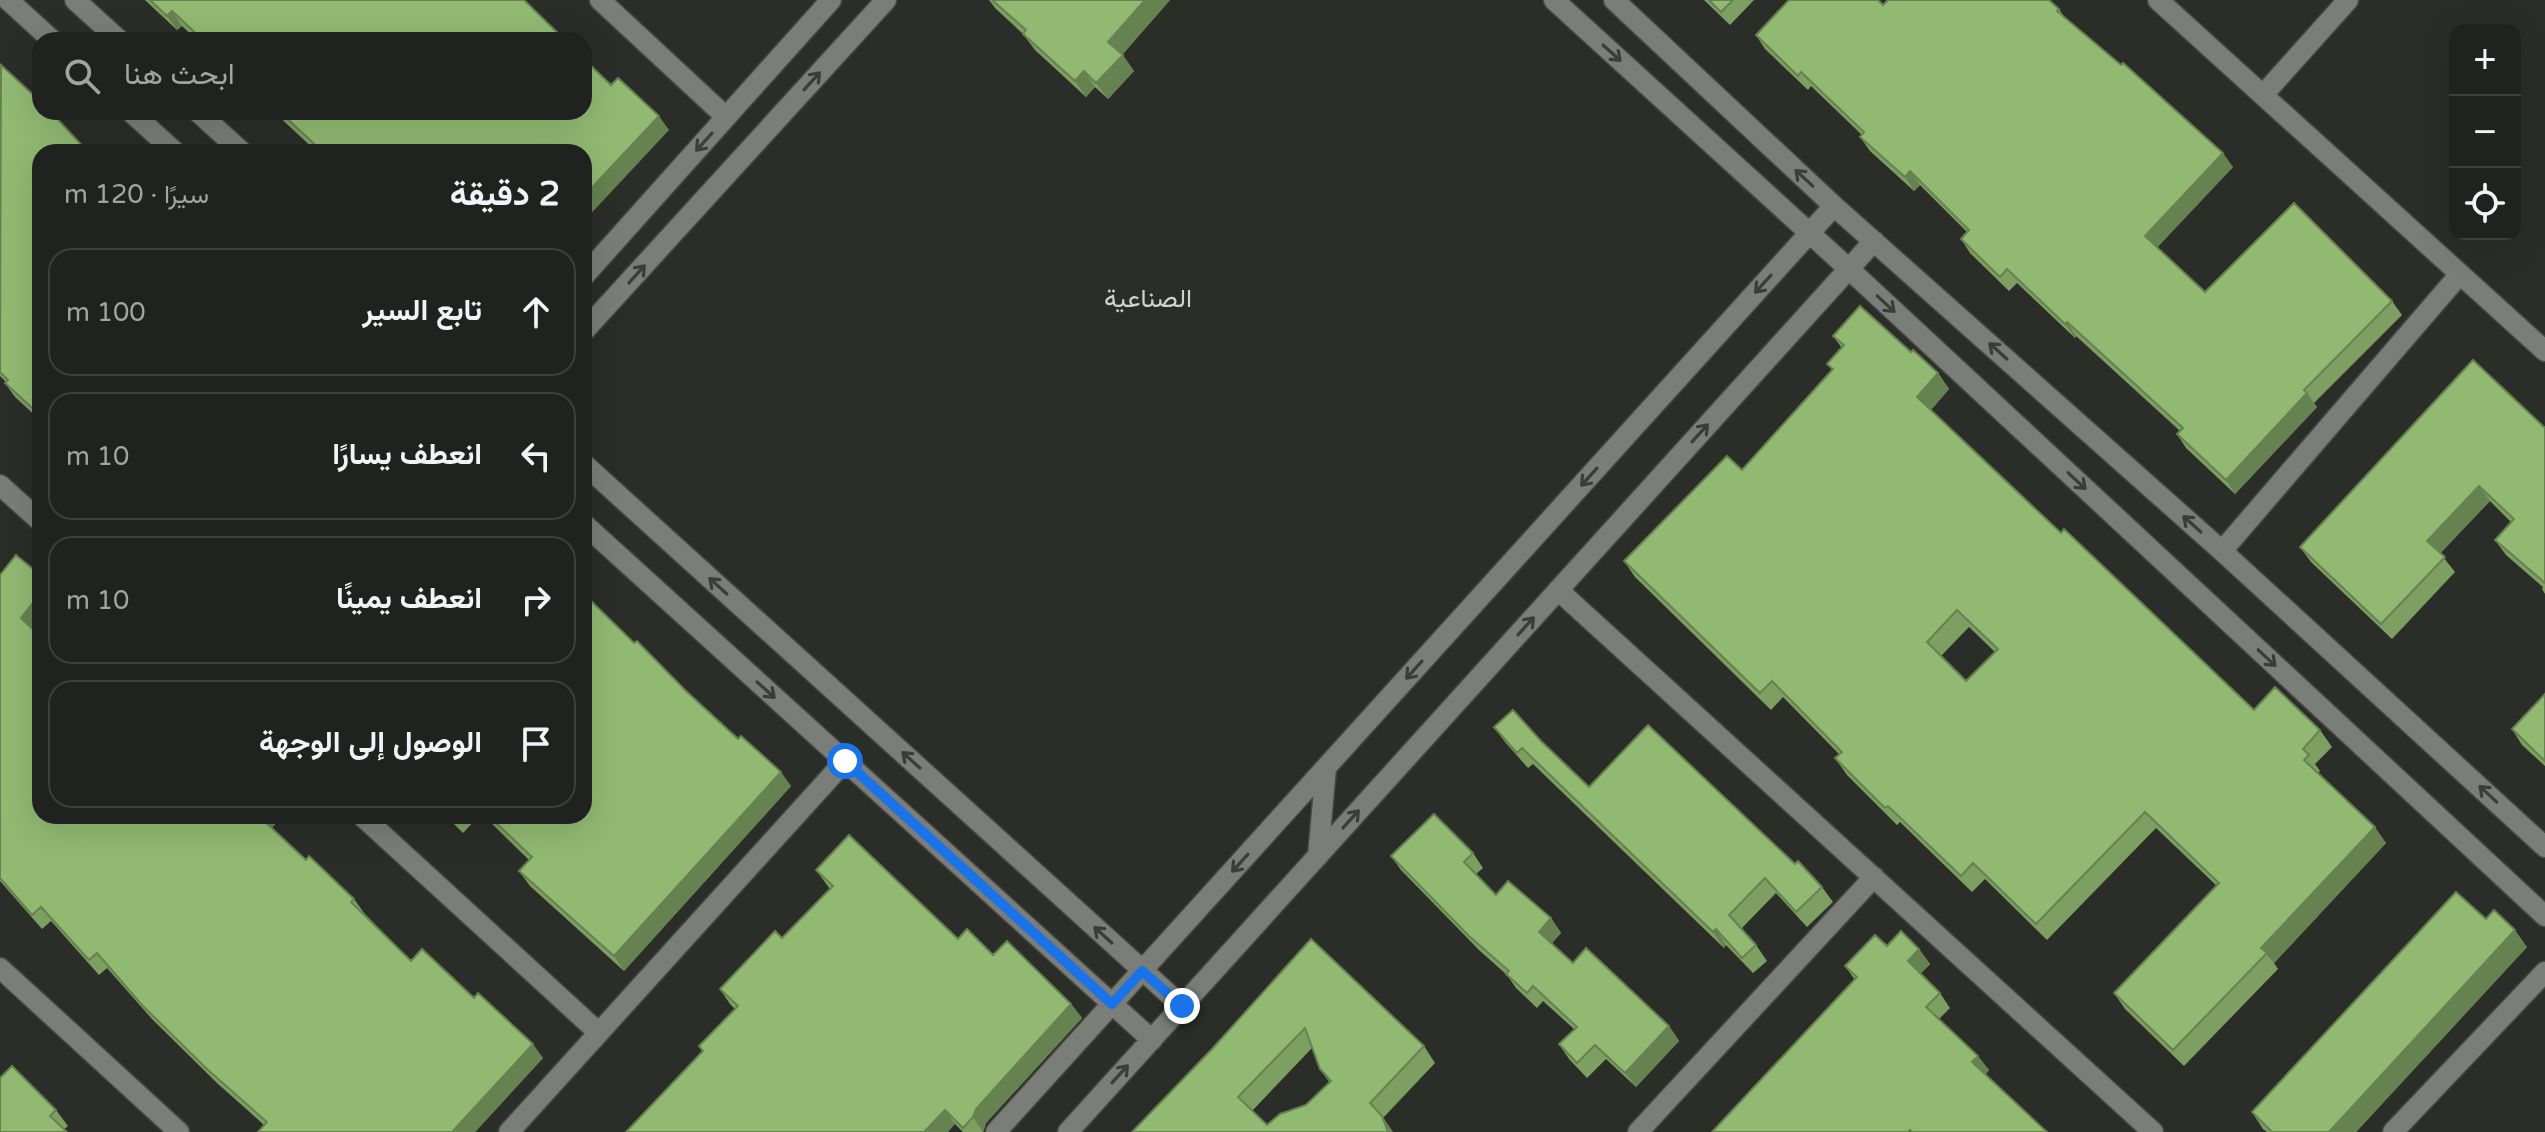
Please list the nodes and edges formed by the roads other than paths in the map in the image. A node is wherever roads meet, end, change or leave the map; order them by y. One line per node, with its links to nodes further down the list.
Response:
1 (8, 0): 10 (street)
2 (75, 0): 11 (street)
3 (600, 0): 13 (street)
4 (831, 0): 13 (street)
5 (886, 0): 24 (street, one-way to 5)
6 (1554, 0): 19 (street, one-way to 19)
7 (1614, 0): 18 (street, one-way to 7)
8 (2158, 0): 12 (street)
9 (2348, 0): 12 (street)
10 (43, 32)
11 (110, 32)
12 (2263, 95): 23 (street)
13 (726, 117): 21 (street, one-way to 21)
14 (140, 120): 16 (street)
15 (207, 120): 17 (street)
16 (166, 144)
17 (233, 144)
18 (1834, 206): 19 (street); 20 (street)
19 (1809, 233): 22 (street); 33 (street, one-way to 33)
20 (1874, 241): 22 (street); 30 (street, one-way to 20)
21 (592, 267)
22 (1849, 269): 31 (street, one-way to 22); 38 (street, one-way to 38)
23 (2460, 274): 25 (street); 30 (street)
24 (592, 322)
25 (2545, 351)
26 (592, 471): 40 (street, one-way to 26)
27 (0, 485): 28 (street)
28 (32, 514)
29 (592, 531): 32 (street, one-way to 32)
30 (2222, 551): 35 (street, one-way to 30)
31 (1558, 590): 36 (street, one-way to 31); 37 (street)
32 (845, 761): 42 (street); 44 (street)
33 (1326, 768): 36 (street); 40 (street, one-way to 40)
34 (371, 824): 44 (street)
35 (2545, 847)
36 (1318, 856): 43 (street)
37 (1874, 877): 50 (street); 51 (street)
38 (2545, 916)
39 (0, 968): 46 (street)
40 (1142, 971): 42 (street); 43 (street)
41 (2545, 972): 52 (street)
42 (1112, 1004): 45 (street); 48 (street)
43 (1182, 1006): 45 (street)
44 (599, 1033): 47 (street)
45 (1152, 1040): 49 (street, one-way to 45)
46 (179, 1132)
47 (509, 1132)
48 (996, 1132)
49 (1068, 1132)
50 (1638, 1132)
51 (2153, 1132)
52 (2393, 1132)

